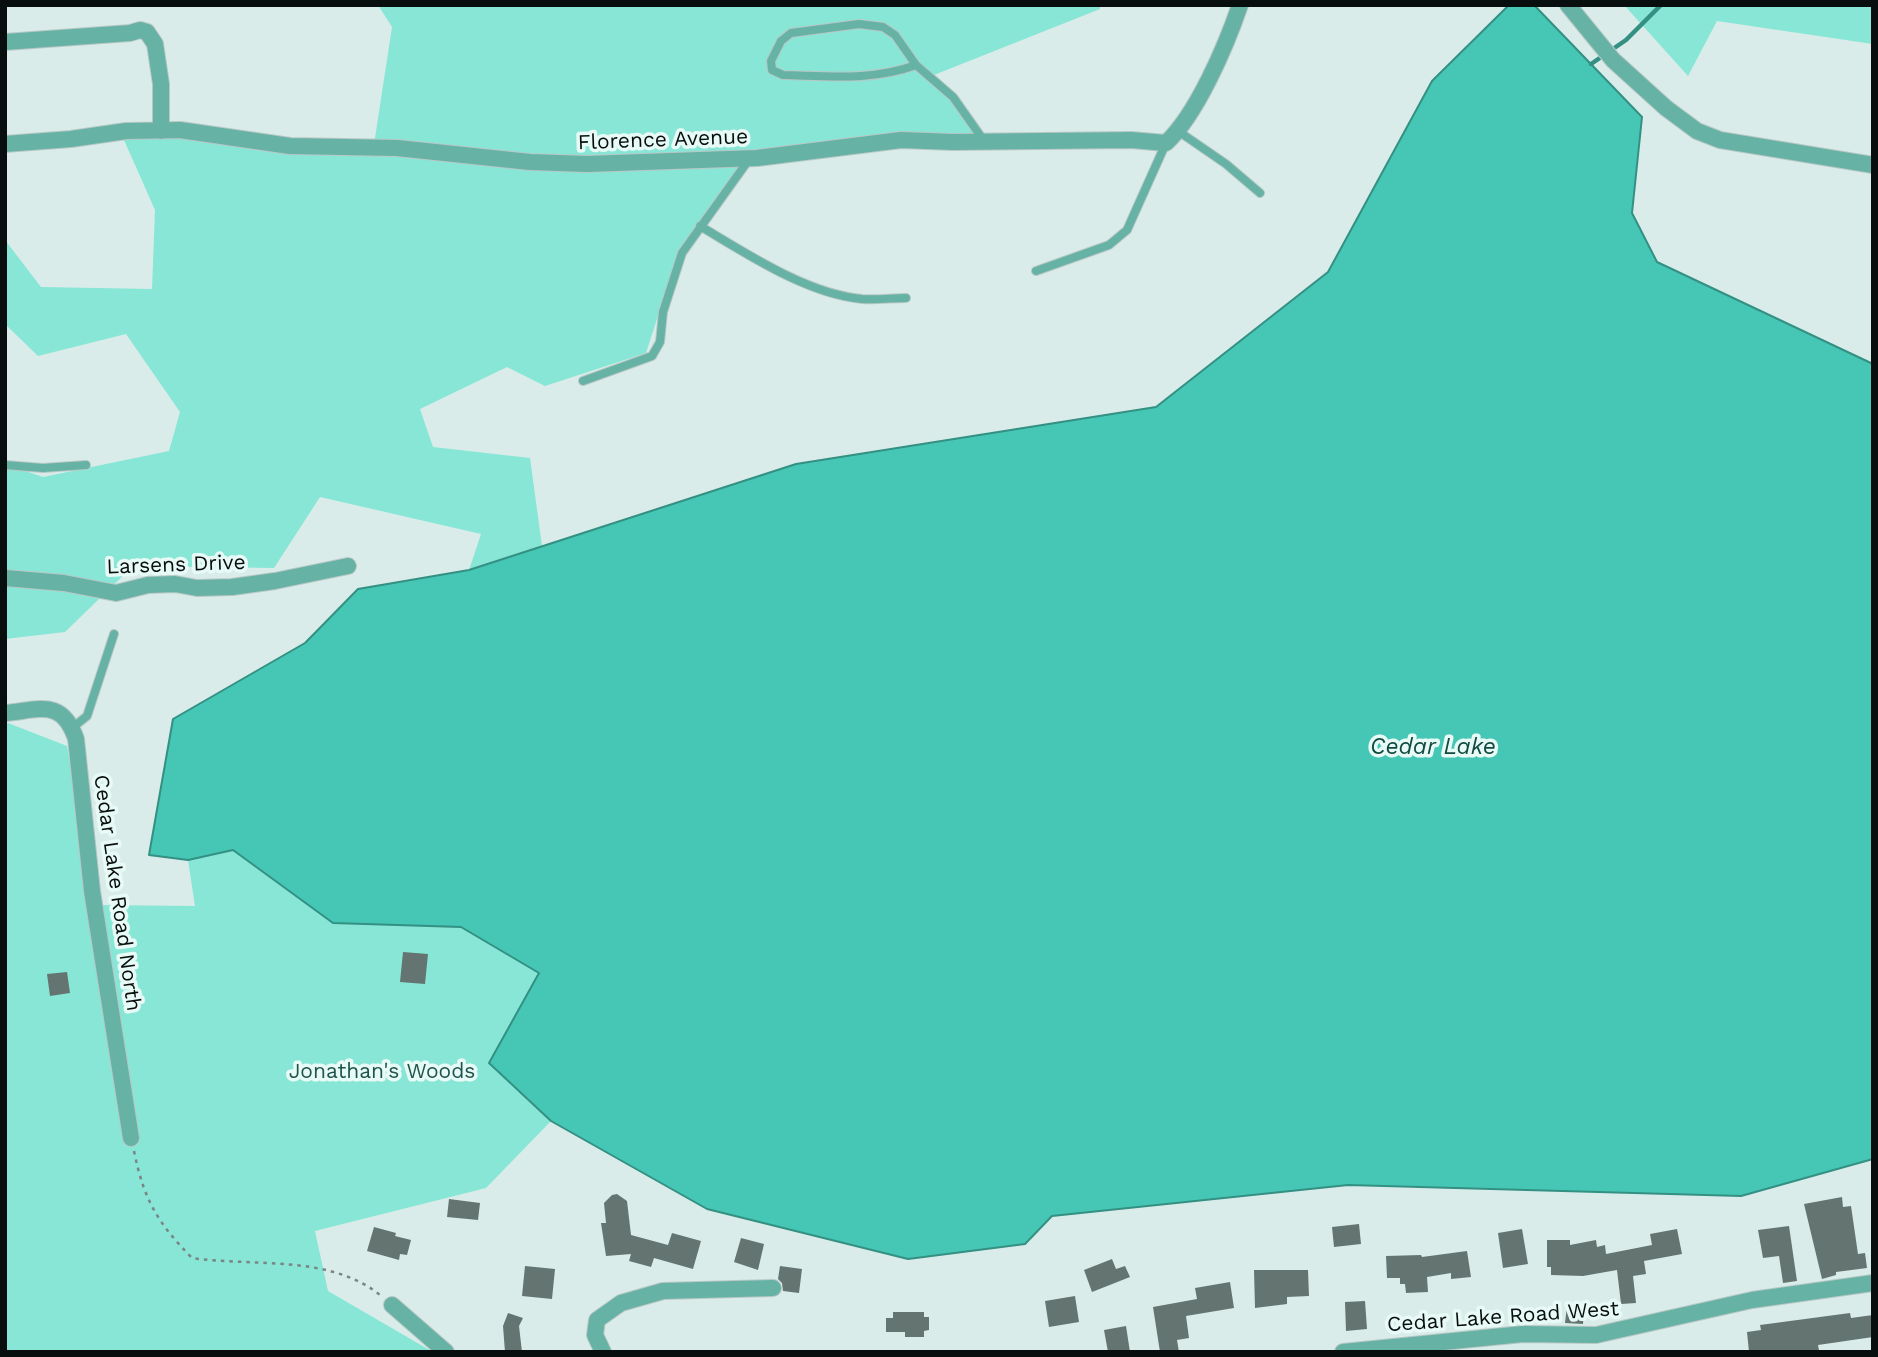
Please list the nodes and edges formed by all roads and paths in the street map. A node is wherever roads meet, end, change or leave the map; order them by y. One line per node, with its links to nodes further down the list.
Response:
1 (1240, 5): 6 (street)
2 (1568, 5): 11 (street)
3 (5, 42): 5 (street)
4 (916, 65): 4 (lane); 7 (lane)
5 (161, 131): 8 (street, Florence Avenue); 10 (street, Florence Avenue)
6 (1178, 131): 9 (street); 12 (lane)
7 (984, 141): 9 (street, Florence Avenue); 10 (street, Florence Avenue)
8 (5, 144)
9 (1166, 144): 14 (lane)
10 (750, 158): 13 (lane)
11 (1873, 164)
12 (1260, 193)
13 (700, 226): 15 (lane); 16 (lane)
14 (1036, 271)
15 (906, 298)
16 (583, 382)
17 (5, 465): 18 (lane)
18 (86, 465)
19 (348, 566): 20 (street, Larsens Drive)
20 (5, 578)
21 (114, 634): 23 (lane)
22 (6, 713): 23 (street)
23 (72, 728): 24 (street, Cedar Lake Road North)
24 (131, 1138): 27 (path)
25 (1873, 1283): 30 (street, Cedar Lake Road West)
26 (773, 1288): 29 (street)
27 (392, 1305): 28 (street)
28 (446, 1352)
29 (603, 1352)
30 (1343, 1352)

